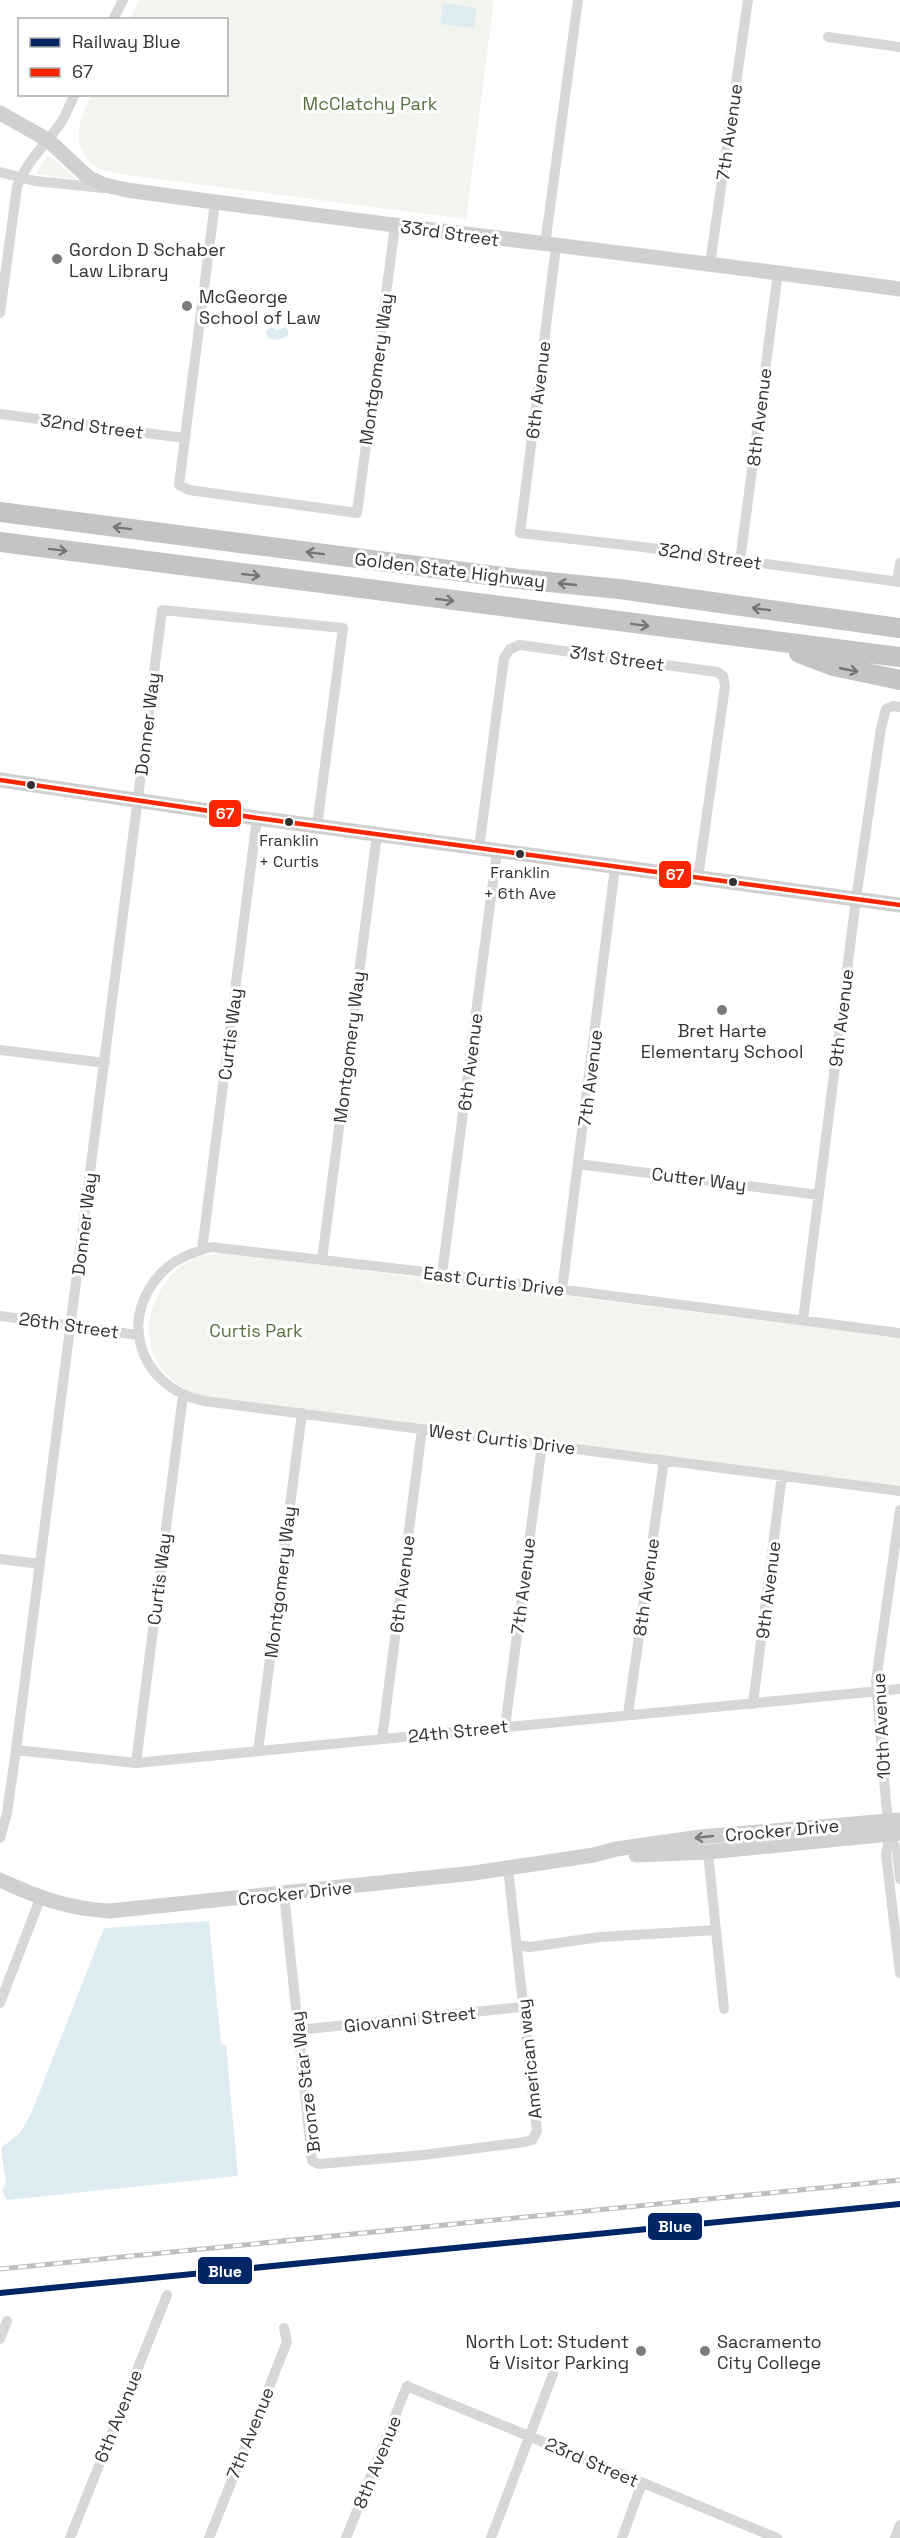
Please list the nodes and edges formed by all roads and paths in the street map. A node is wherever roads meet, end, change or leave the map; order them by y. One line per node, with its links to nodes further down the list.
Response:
1 (123, 0): 4 (street)
2 (578, 0): 15 (street, 6th Avenue)
3 (748, 0): 16 (street, 7th Avenue)
4 (114, 18)
5 (828, 37): 6 (street)
6 (900, 47)
7 (74, 96): 9 (street)
8 (0, 113): 9 (street)
9 (48, 140): 11 (street); 12 (street)
10 (0, 172): 11 (street, 33rd Street)
11 (21, 176): 12 (street, 33rd Street); 19 (street)
12 (127, 190): 13 (street, 33rd Street)
13 (215, 202): 14 (street, 33rd Street); 21 (street)
14 (395, 226): 15 (street, 33rd Street); 21 (street, Montgomery Way)
15 (550, 246): 16 (street, 33rd Street); 23 (street, 6th Avenue)
16 (710, 264): 17 (street, 33rd Street)
17 (778, 273): 18 (street, 33rd Street); 25 (street, 8th Avenue)
18 (900, 290)
19 (0, 314)
20 (0, 414): 21 (street, 32nd Street)
21 (184, 438)
22 (0, 512): 28 (highway, Golden State Highway, one-way to 22)
23 (520, 533): 25 (street, 32nd Street)
24 (0, 542): 31 (highway, Golden State Highway, one-way to 31)
25 (740, 561): 27 (street, 32nd Street)
26 (900, 563): 27 (street)
27 (899, 582)
28 (819, 618): 29 (highway); 30 (highway, Golden State Highway)
29 (900, 621)
30 (900, 628)
31 (774, 643): 32 (highway, Golden State Highway); 33 (highway, one-way to 33)
32 (900, 657)
33 (900, 680)
34 (900, 708): 44 (street, 9th Avenue)
35 (0, 780): 36 (street)
36 (137, 801): 37 (street); 38 (street, Donner Way); 47 (street, Donner Way)
37 (257, 818): 38 (street); 50 (street, Curtis Way)
38 (317, 826): 39 (street)
39 (377, 834): 40 (street); 51 (street, Montgomery Way)
40 (479, 848): 41 (street); 43 (street, 31st Street)
41 (497, 851): 42 (street); 52 (street, 6th Avenue)
42 (615, 867): 43 (street); 48 (street, 7th Avenue)
43 (698, 878): 44 (street)
44 (856, 899): 45 (street); 49 (street, 9th Avenue)
45 (900, 905)
46 (0, 1050): 47 (street)
47 (105, 1063): 56 (street, Donner Way)
48 (579, 1164): 49 (street, Cutter Way); 53 (street, 7th Avenue)
49 (819, 1195): 55 (street, 9th Avenue)
50 (202, 1250): 51 (street, East Curtis Drive); 58 (street, East Curtis Drive)
51 (322, 1260): 52 (street, East Curtis Drive)
52 (442, 1274): 53 (street, East Curtis Drive)
53 (562, 1290): 55 (street, East Curtis Drive)
54 (0, 1316): 56 (street, 26th Street)
55 (803, 1320): 57 (street, East Curtis Drive)
56 (71, 1326): 58 (street, 26th Street); 68 (street, Donner Way)
57 (900, 1333)
58 (138, 1335): 59 (street, West Curtis Drive)
59 (183, 1395): 60 (street, West Curtis Drive); 77 (street, Curtis Way)
60 (302, 1413): 61 (street, West Curtis Drive); 76 (street, Montgomery Way)
61 (422, 1429): 62 (street, West Curtis Drive); 74 (street, 6th Avenue)
62 (542, 1444): 63 (street, West Curtis Drive); 73 (street, 7th Avenue)
63 (664, 1460): 64 (street, West Curtis Drive); 72 (street, 8th Avenue)
64 (782, 1475): 65 (street, West Curtis Drive); 71 (street, 9th Avenue)
65 (900, 1491)
66 (900, 1510): 70 (street, 10th Avenue)
67 (0, 1558): 68 (street)
68 (40, 1564): 75 (street, Donner Way)
69 (900, 1689): 70 (street, 24th Street)
70 (876, 1692): 71 (street, 24th Street); 78 (street, 10th Avenue)
71 (753, 1704): 72 (street, 24th Street)
72 (628, 1714): 73 (street, 24th Street)
73 (505, 1727): 74 (street, 24th Street)
74 (382, 1739): 76 (street, 24th Street)
75 (15, 1750): 77 (street, 24th Street); 79 (street, Donner Way)
76 (258, 1751): 77 (street, 24th Street)
77 (136, 1763)
78 (894, 1827): 80 (street, Crocker Drive); 81 (street, Crocker Drive, one-way to 81); 84 (street, 10th Avenue); 89 (street, 10th Avenue)
79 (0, 1838)
80 (708, 1852): 81 (street, Crocker Drive); 87 (street)
81 (594, 1855): 82 (street, Crocker Drive)
82 (508, 1868): 85 (street, Crocker Drive); 88 (street, American way)
83 (0, 1880): 86 (street, Crocker Drive)
84 (900, 1880)
85 (284, 1894): 86 (street, Crocker Drive); 93 (street, Bronze Star Way)
86 (40, 1899): 90 (street)
87 (716, 1930): 88 (street); 92 (street)
88 (517, 1945): 91 (street, American way)
89 (900, 1973)
90 (0, 2003)
91 (522, 2007): 93 (street, Giovanni Street); 94 (street, American way)
92 (724, 2009)
93 (298, 2030): 94 (street, Bronze Star Way)
94 (423, 2155)
95 (167, 2295): 105 (street, 6th Avenue)
96 (7, 2321): 98 (street)
97 (284, 2328): 106 (street, 7th Avenue)
98 (0, 2339)
99 (553, 2373): 101 (street)
100 (407, 2386): 101 (street, 23rd Street); 107 (street, 8th Avenue)
101 (528, 2435): 102 (street, 23rd Street); 108 (street)
102 (642, 2482): 104 (street, 23rd Street); 109 (street)
103 (900, 2525): 111 (street)
104 (757, 2535): 110 (street, 23rd Street)
105 (70, 2538)
106 (209, 2538)
107 (346, 2538)
108 (491, 2538)
109 (622, 2538)
110 (777, 2538)
111 (895, 2538)

